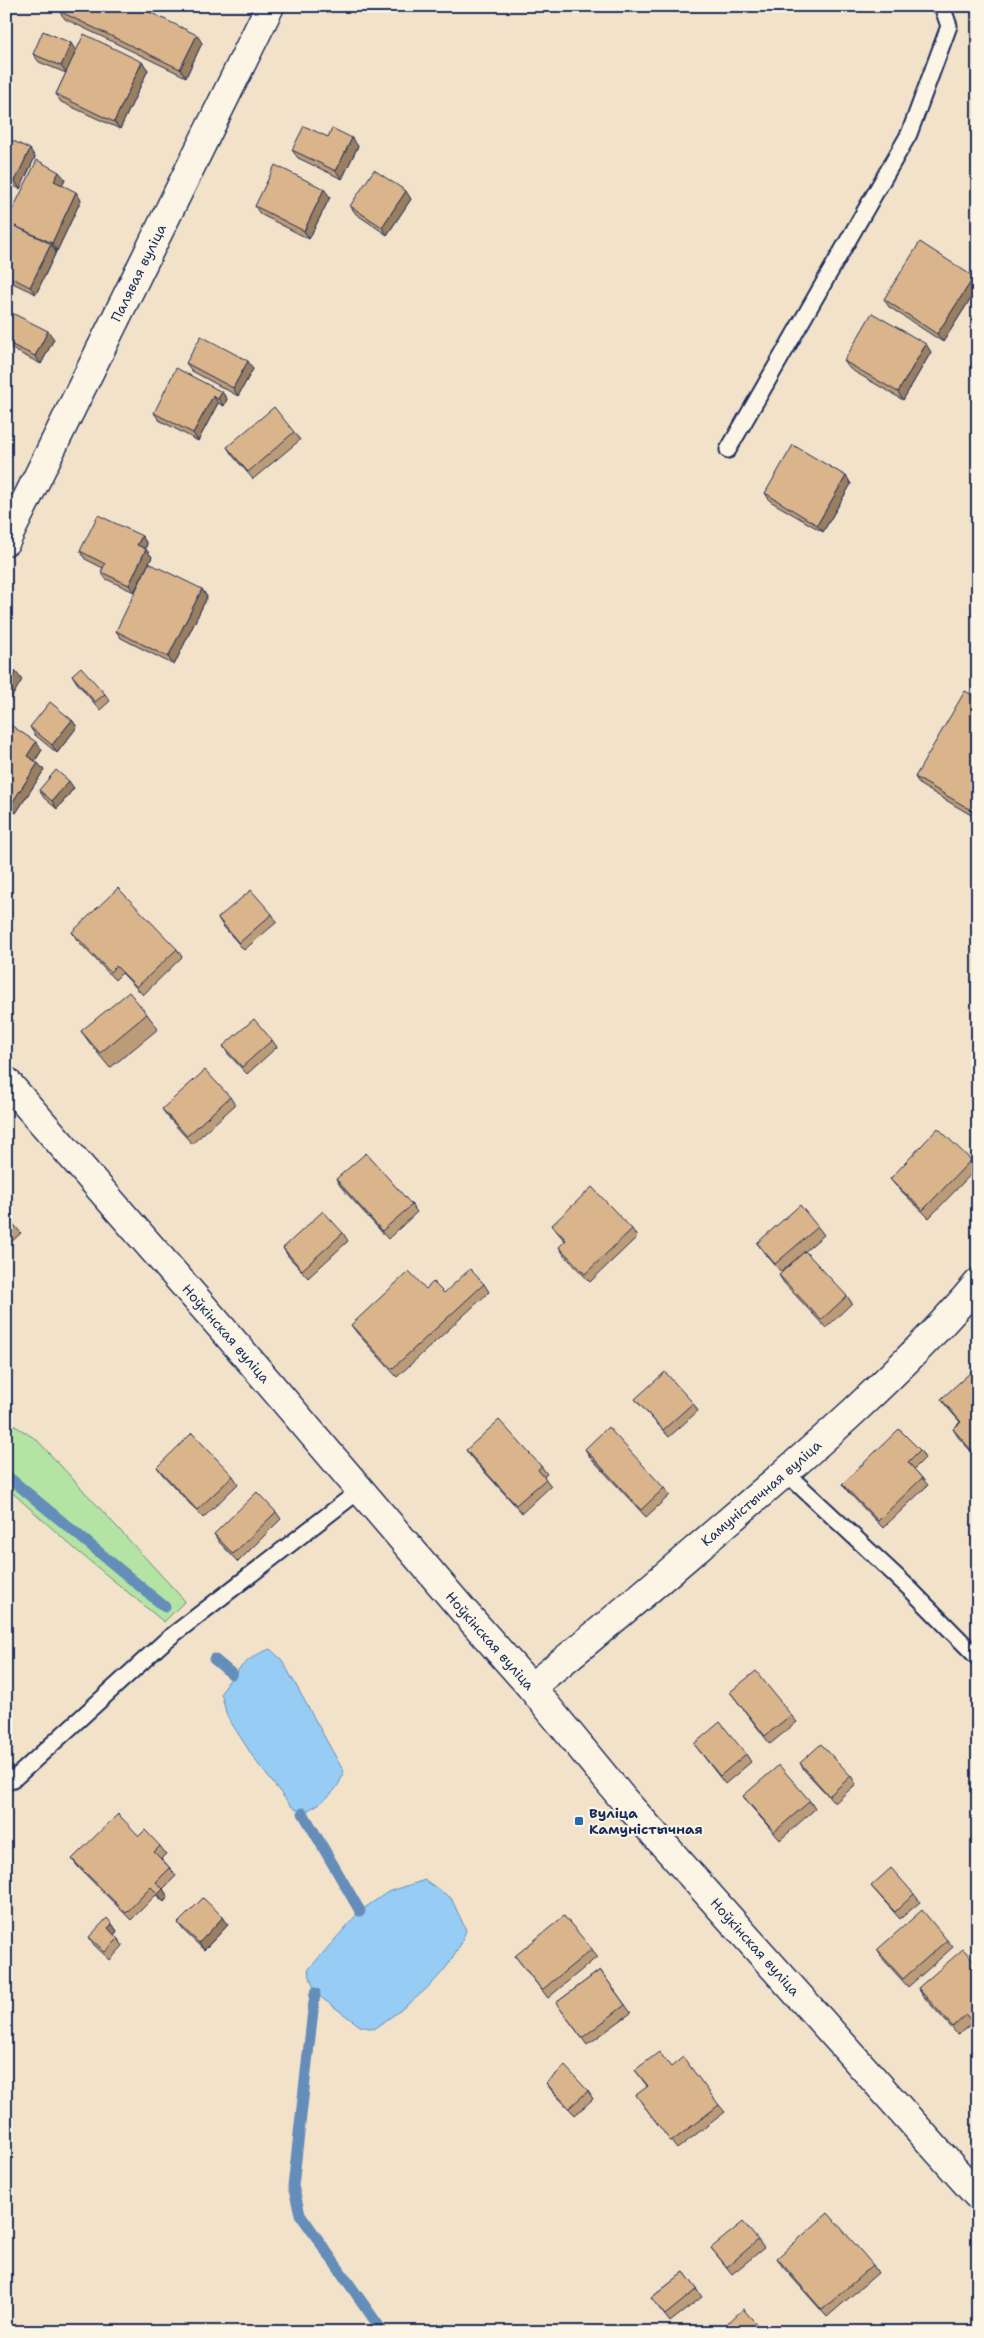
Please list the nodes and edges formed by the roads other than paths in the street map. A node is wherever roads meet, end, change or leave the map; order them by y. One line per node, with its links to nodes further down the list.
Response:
1 (270, 6): 4 (main road, Палявая вуліца)
2 (942, 6): 3 (lane)
3 (728, 450)
4 (6, 541)
5 (6, 1081): 8 (main road, Ноўкінская вуліца)
6 (978, 1284): 7 (main road, Камуністычная вуліца)
7 (786, 1473): 9 (lane); 10 (main road, Камуністычная вуліца)
8 (360, 1490): 10 (main road, Ноўкінская вуліца); 11 (lane)
9 (978, 1658)
10 (531, 1687): 12 (main road, Ноўкінская вуліца)
11 (6, 1783)
12 (978, 2196)

